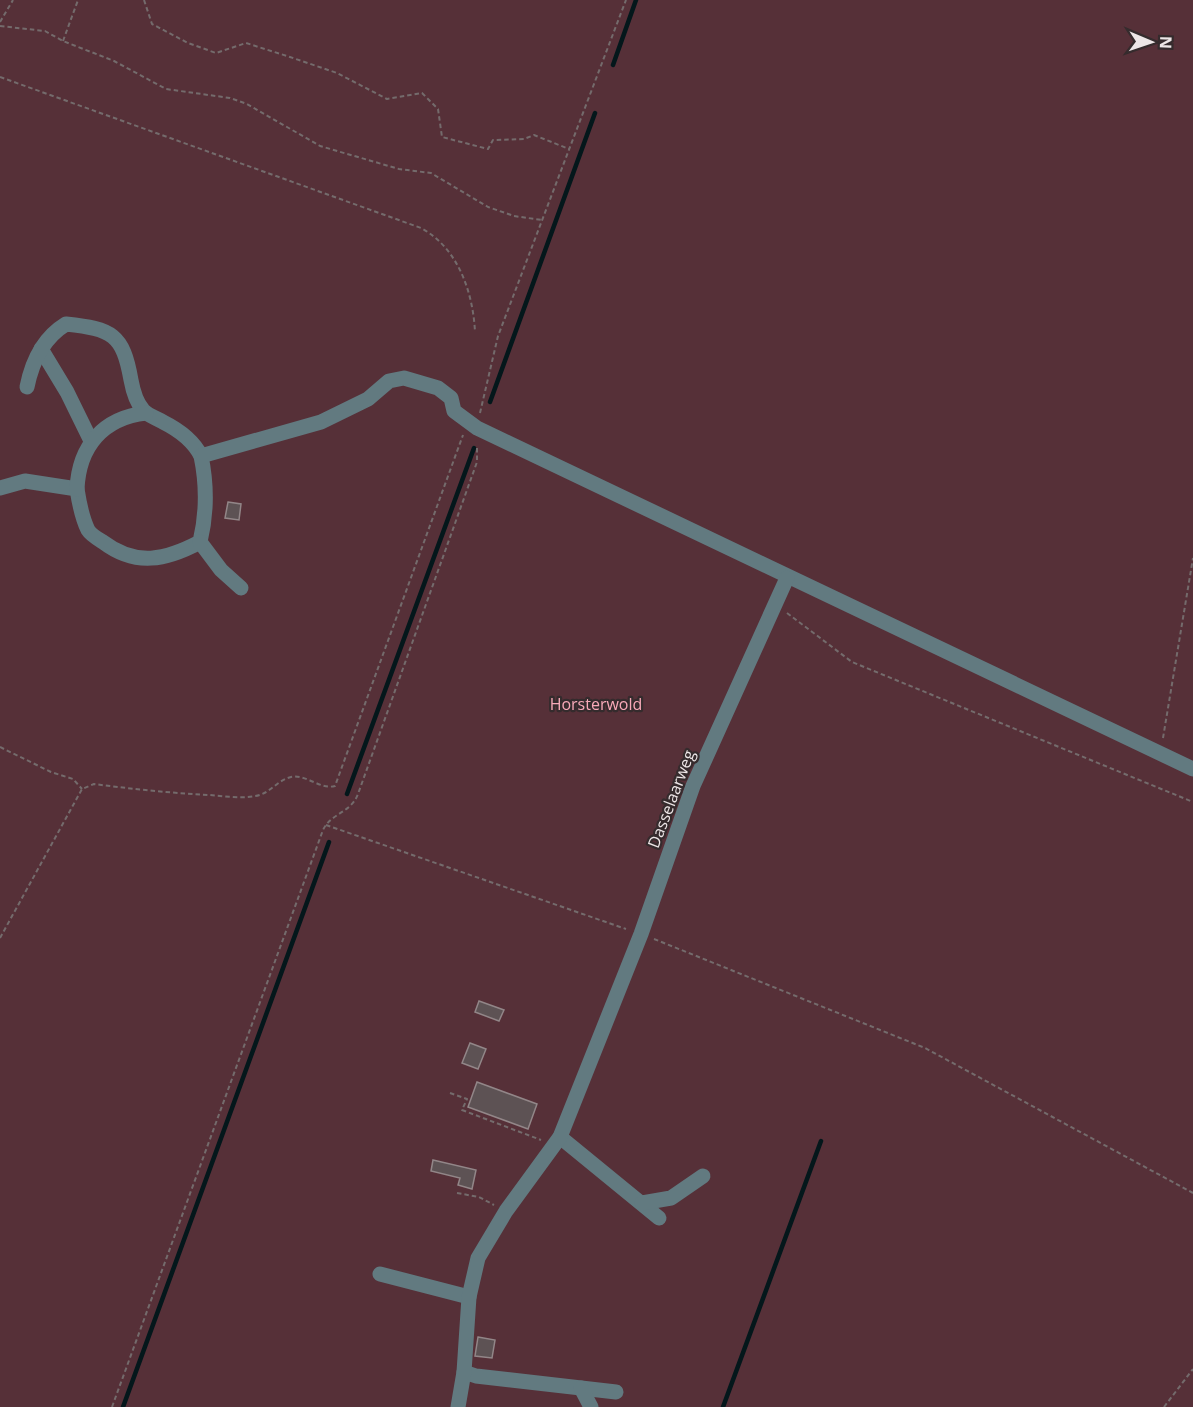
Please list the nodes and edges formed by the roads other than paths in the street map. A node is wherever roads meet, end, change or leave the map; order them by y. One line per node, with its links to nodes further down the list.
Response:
1 (41, 350): 2 (street); 3 (street); 4 (street)
2 (27, 387)
3 (146, 413): 4 (street); 5 (street)
4 (91, 441): 7 (street)
5 (201, 456): 8 (street); 9 (street)
6 (0, 488): 7 (street)
7 (77, 489): 8 (street)
8 (200, 542): 10 (street)
9 (787, 578): 11 (street); 12 (street, Dasselaarweg)
10 (241, 588)
11 (1193, 769)
12 (557, 1141): 14 (street); 17 (street, Dasselaarweg)
13 (703, 1176): 14 (street)
14 (642, 1203): 15 (street)
15 (659, 1218)
16 (380, 1274): 17 (street)
17 (469, 1297): 18 (street, Dasselaarweg)
18 (464, 1372): 19 (street); 21 (street, Dasselaarweg)
19 (580, 1388): 20 (street); 22 (street)
20 (616, 1392)
21 (458, 1407)
22 (591, 1407)

